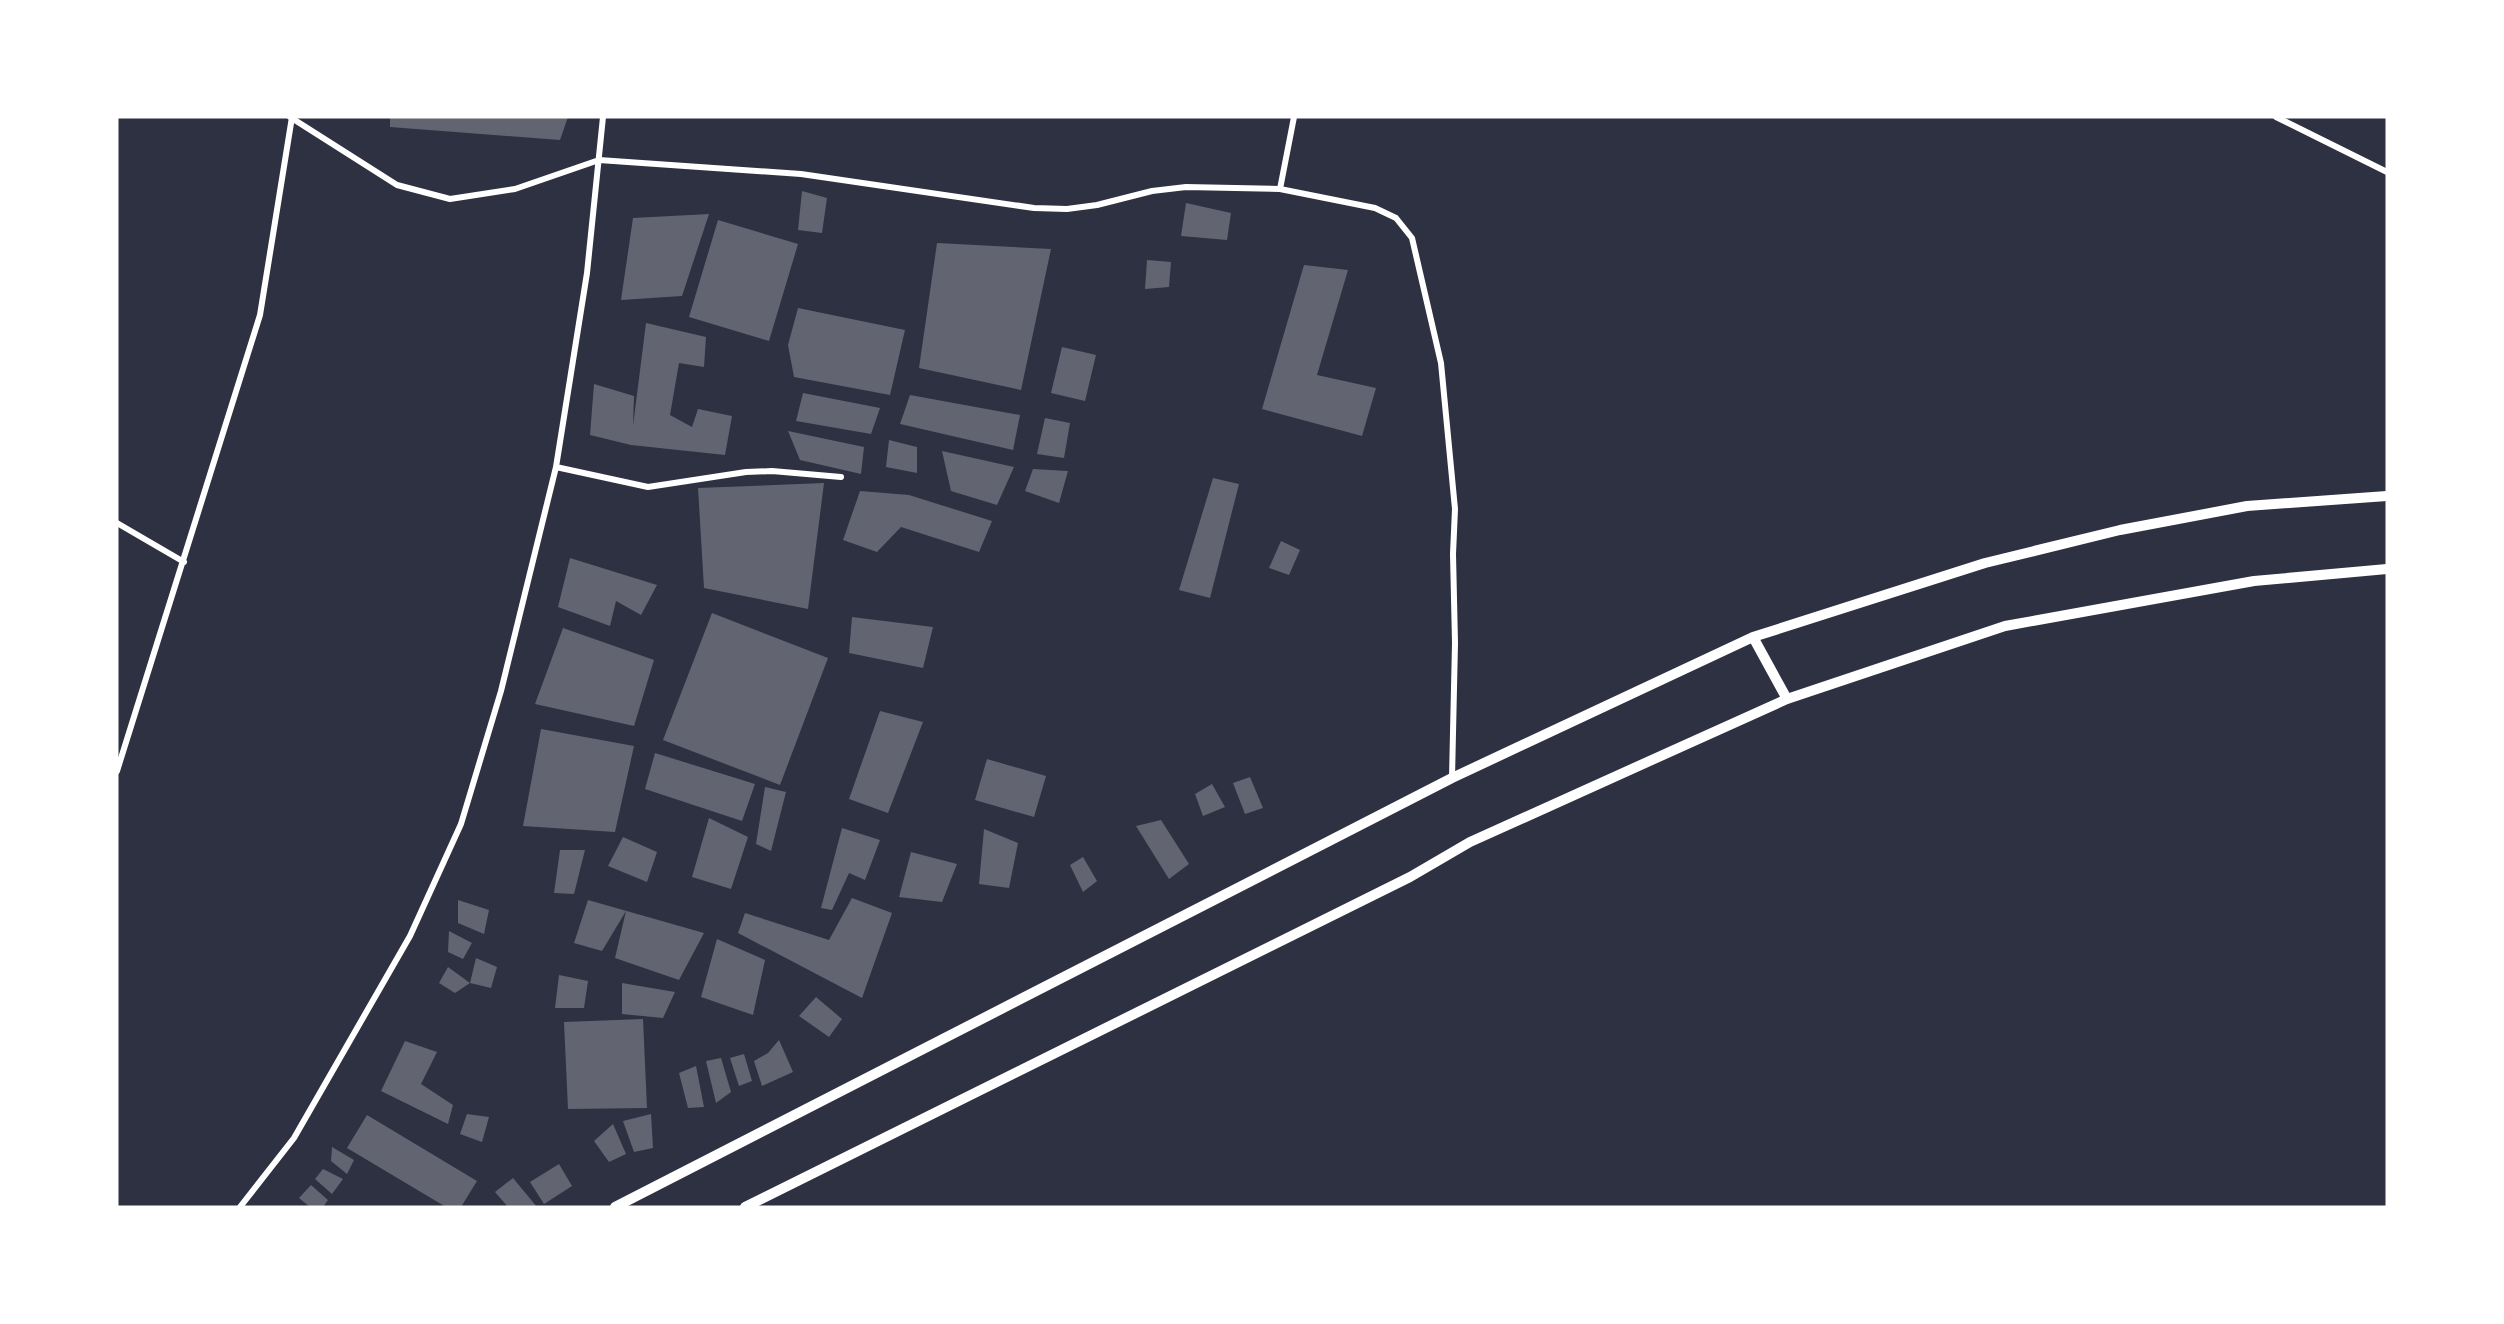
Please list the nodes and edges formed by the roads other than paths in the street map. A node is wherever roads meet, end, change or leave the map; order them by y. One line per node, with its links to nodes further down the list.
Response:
1 (291, 117): 5 (street); 12 (street)
2 (603, 117): 5 (street)
3 (1294, 117): 7 (street)
4 (2276, 117): 6 (street)
5 (599, 160): 7 (street); 8 (street)
6 (2387, 172)
7 (1280, 189): 17 (street)
8 (556, 467): 9 (street); 18 (street)
9 (841, 477)
10 (2387, 496): 14 (street)
11 (117, 523): 12 (street)
12 (184, 562): 16 (street)
13 (2387, 569): 15 (street)
14 (1753, 637): 15 (street); 17 (street)
15 (1786, 699): 20 (street)
16 (117, 771)
17 (1452, 778): 19 (street)
18 (240, 1207)
19 (615, 1207)
20 (745, 1207)

